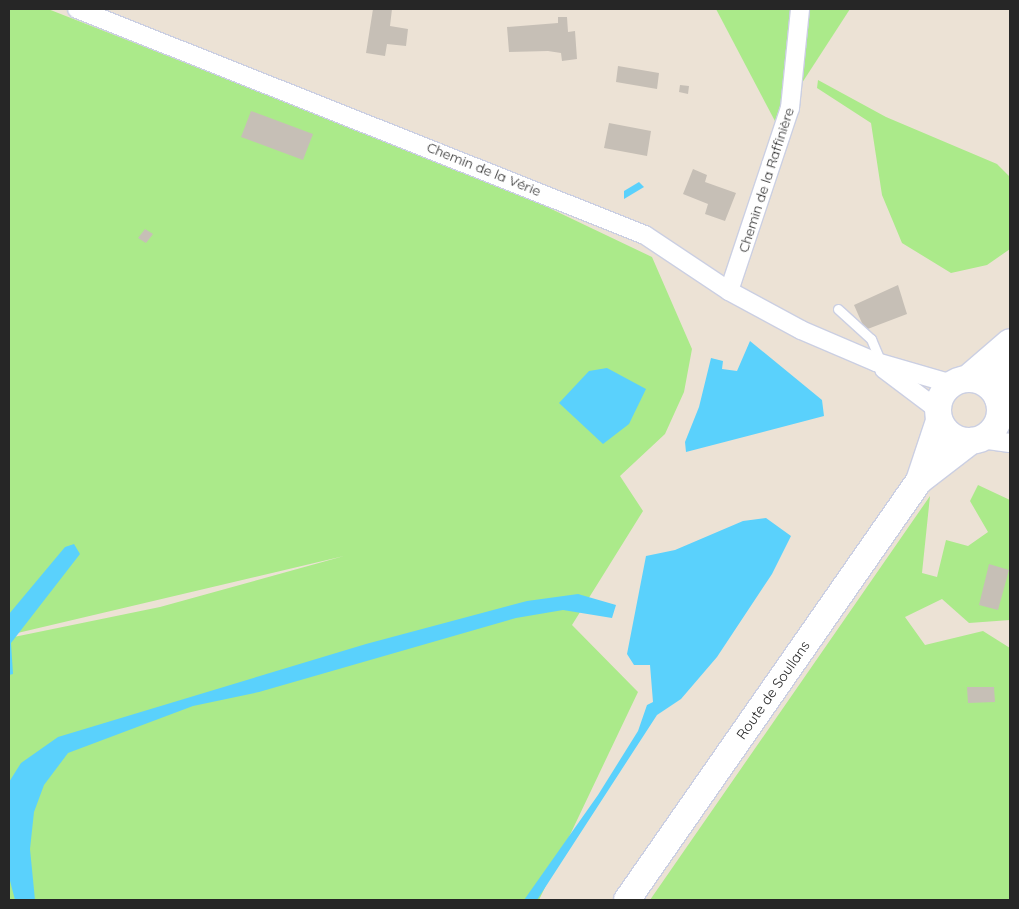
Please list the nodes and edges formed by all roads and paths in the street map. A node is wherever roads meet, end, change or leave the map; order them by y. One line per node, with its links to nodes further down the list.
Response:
1 (77, 9): 3 (street, Chemin de la Vérie)
2 (800, 9): 3 (street, Chemin de la Raffinière)
3 (729, 291): 6 (street, Chemin de la Vérie)
4 (838, 309): 6 (lane)
5 (1010, 342): 8 (main road)
6 (879, 363): 8 (street, Chemin de la Vérie); 10 (street, Chemin de la Vérie)
7 (1010, 363): 9 (main road)
8 (960, 381): 9 (main road); 10 (main road)
9 (1003, 408): 11 (main road)
10 (938, 415): 11 (main road); 13 (main road, Route de Soullans)
11 (976, 440): 12 (street); 13 (main road, Route de Soullans)
12 (1010, 443)
13 (919, 481): 14 (main road, Route de Soullans)
14 (627, 900)

